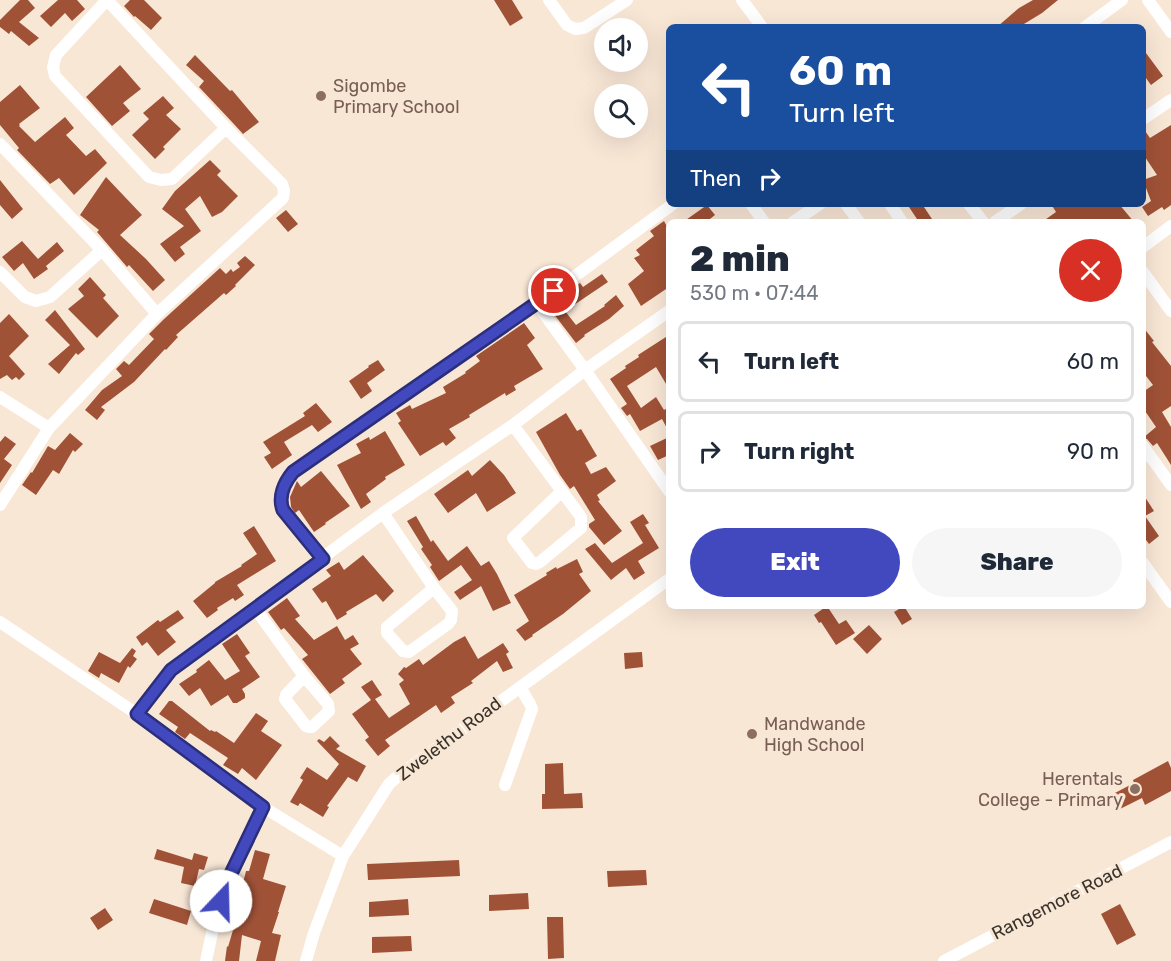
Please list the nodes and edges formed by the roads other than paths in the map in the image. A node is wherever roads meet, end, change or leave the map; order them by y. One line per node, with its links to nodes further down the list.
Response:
1 (107, 0): 12 (street); 12 (street)
2 (549, 0): 3 (street)
3 (627, 0)
4 (742, 0): 7 (street)
5 (1122, 0): 8 (street)
6 (1148, 0): 9 (street)
7 (760, 24)
8 (1089, 24)
9 (1171, 32)
10 (1171, 100): 11 (street)
11 (1146, 117)
12 (226, 128): 27 (street)
13 (0, 144): 21 (street)
14 (669, 207): 24 (street)
15 (816, 207): 17 (street)
16 (1017, 207): 18 (street)
17 (798, 219)
18 (999, 219)
19 (1171, 226): 20 (street)
20 (1146, 245)
21 (102, 250): 22 (street); 27 (street)
22 (0, 272)
23 (1146, 276): 25 (street)
24 (537, 304): 28 (street); 38 (street)
25 (1171, 311)
26 (666, 313): 28 (street)
27 (157, 314): 31 (street)
28 (585, 370): 30 (street); 34 (street)
29 (0, 397): 31 (street)
30 (513, 425): 35 (street); 37 (street)
31 (49, 428): 36 (street)
32 (1146, 450): 33 (street)
33 (1171, 485)
34 (666, 488)
35 (561, 492): 35 (street)
36 (0, 506)
37 (383, 513): 38 (street); 41 (street)
38 (323, 559): 43 (street)
39 (1146, 567): 42 (street)
40 (666, 581): 46 (street, Zwelethu Road)
41 (434, 588): 41 (street)
42 (1171, 602)
43 (255, 608): 45 (street); 47 (street)
44 (0, 622): 47 (street)
45 (304, 676)
46 (520, 687): 48 (street); 51 (street, Zwelethu Road)
47 (137, 714): 49 (street)
48 (505, 785)
49 (263, 807): 51 (street); 52 (street)
50 (1171, 842): 54 (street, Rangemore Road)
51 (343, 856): 53 (street, Zwelethu Road)
52 (206, 961)
53 (306, 961)
54 (944, 961)

